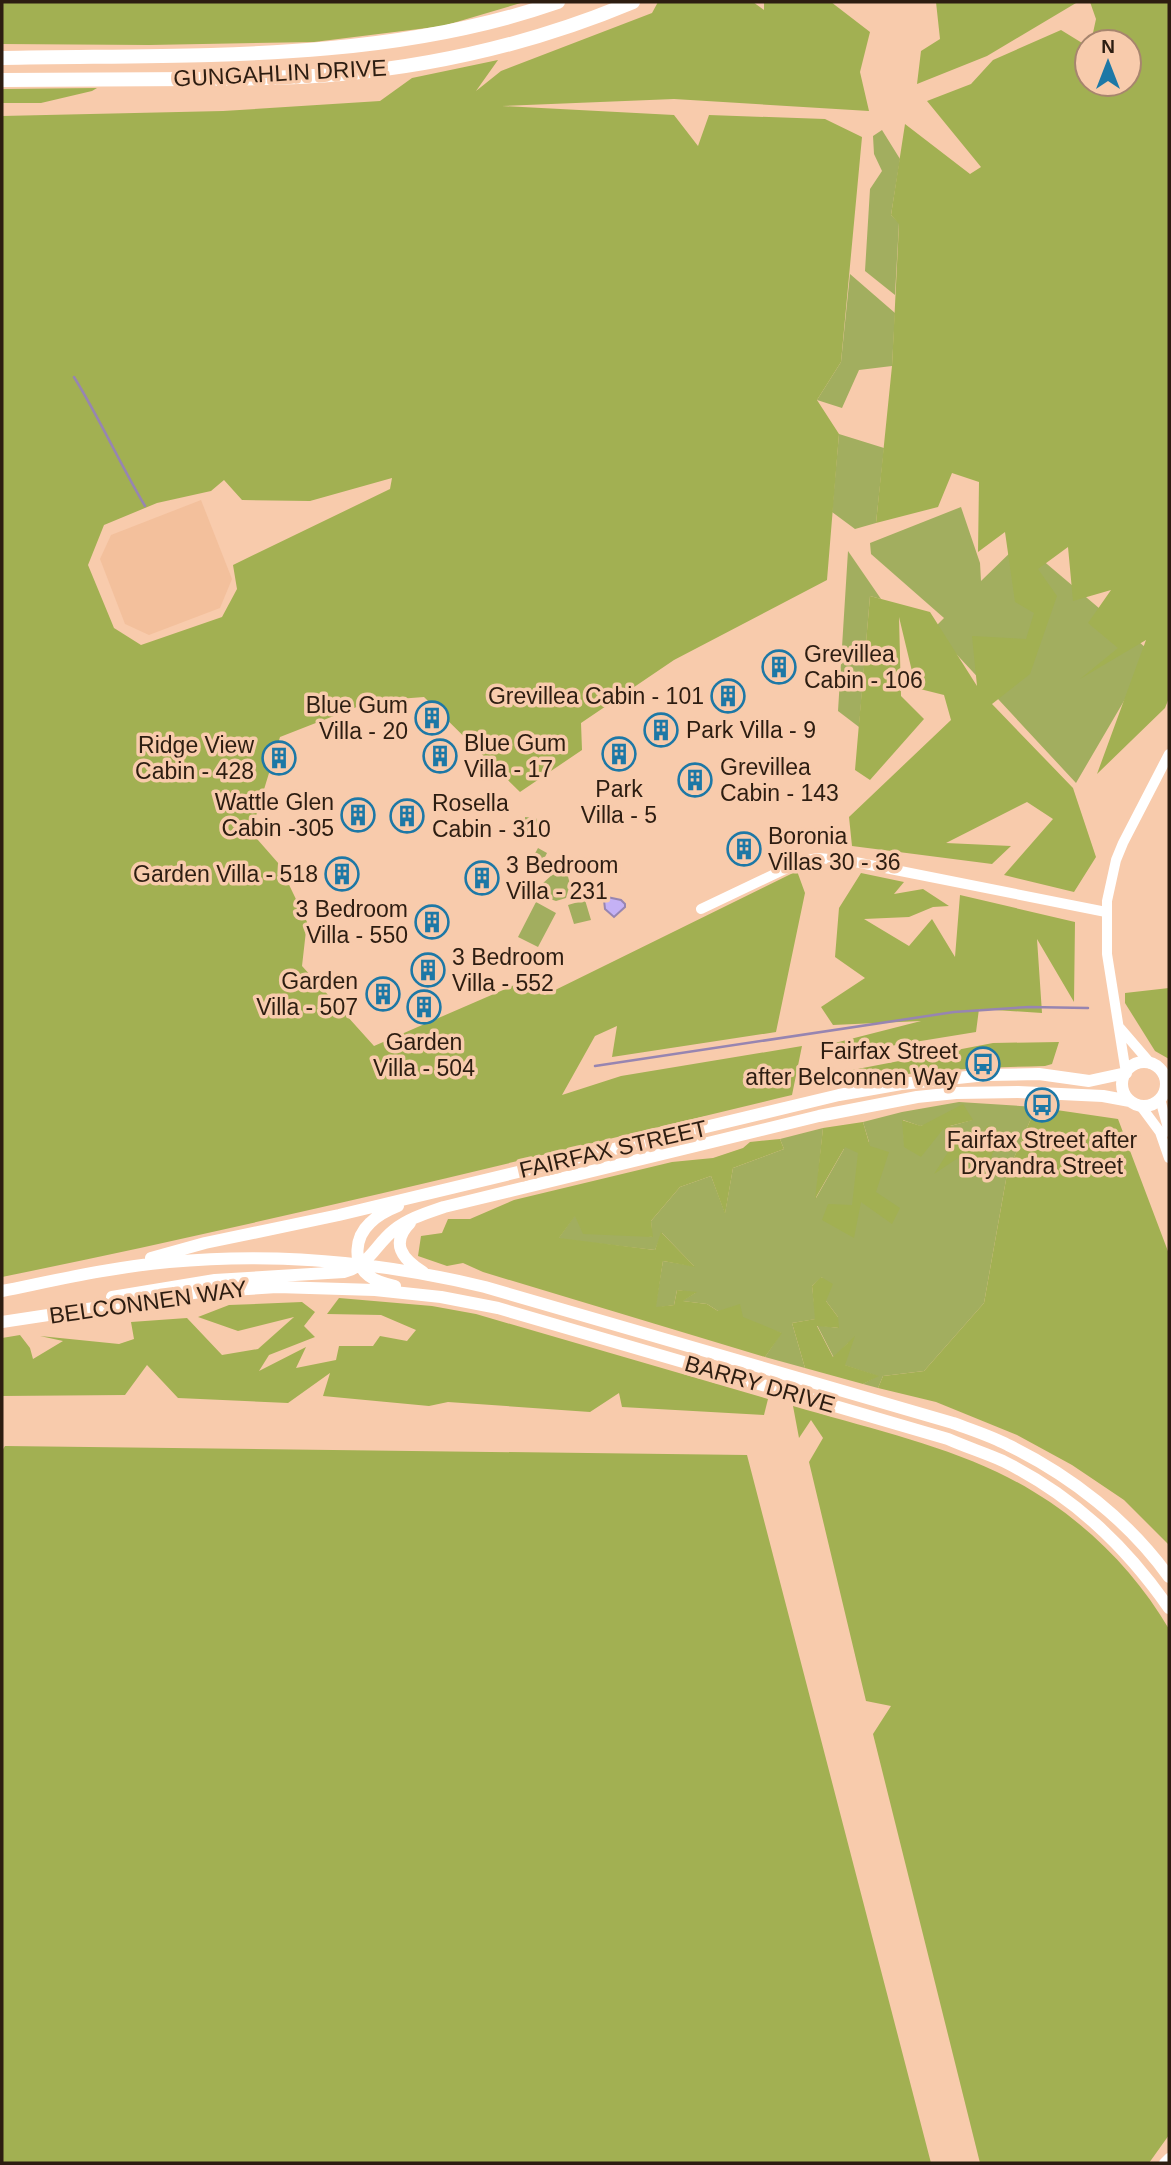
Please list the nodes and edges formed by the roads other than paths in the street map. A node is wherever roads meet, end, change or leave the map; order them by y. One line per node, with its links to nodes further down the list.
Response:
1 (558, 2): 3 (highway, GUNGAHLIN DRIVE)
2 (633, 2): 4 (highway, GUNGAHLIN DRIVE)
3 (2, 58)
4 (2, 80)
5 (1169, 754): 7 (street)
6 (701, 909): 7 (street)
7 (1106, 912): 8 (street)
8 (1120, 1027): 9 (street); 10 (street)
9 (1159, 1067): 10 (main road); 11 (main road)
10 (1126, 1073): 12 (main road); 15 (main road, FAIRFAX STREET)
11 (1163, 1098): 12 (main road); 13 (street)
12 (1135, 1103): 14 (street); 16 (main road, FAIRFAX STREET)
13 (1169, 1132)
14 (1169, 1158)
15 (428, 1194): 17 (main road); 18 (main road, FAIRFAX STREET)
16 (416, 1217): 17 (main road, FAIRFAX STREET); 19 (main road)
17 (361, 1264): 18 (main road, BELCONNEN WAY); 19 (main road, BARRY DRIVE); 22 (main road); 23 (main road)
18 (105, 1271): 21 (main road, BELCONNEN WAY)
19 (426, 1274): 24 (main road, BARRY DRIVE)
20 (294, 1287): 22 (main road, BARRY DRIVE); 23 (main road, BELCONNEN WAY)
21 (2, 1291)
22 (441, 1297): 25 (main road, BARRY DRIVE)
23 (7, 1321)
24 (1169, 1577)
25 (1169, 1608)
26 (1169, 2158): 27 (street)
27 (1164, 2163)

